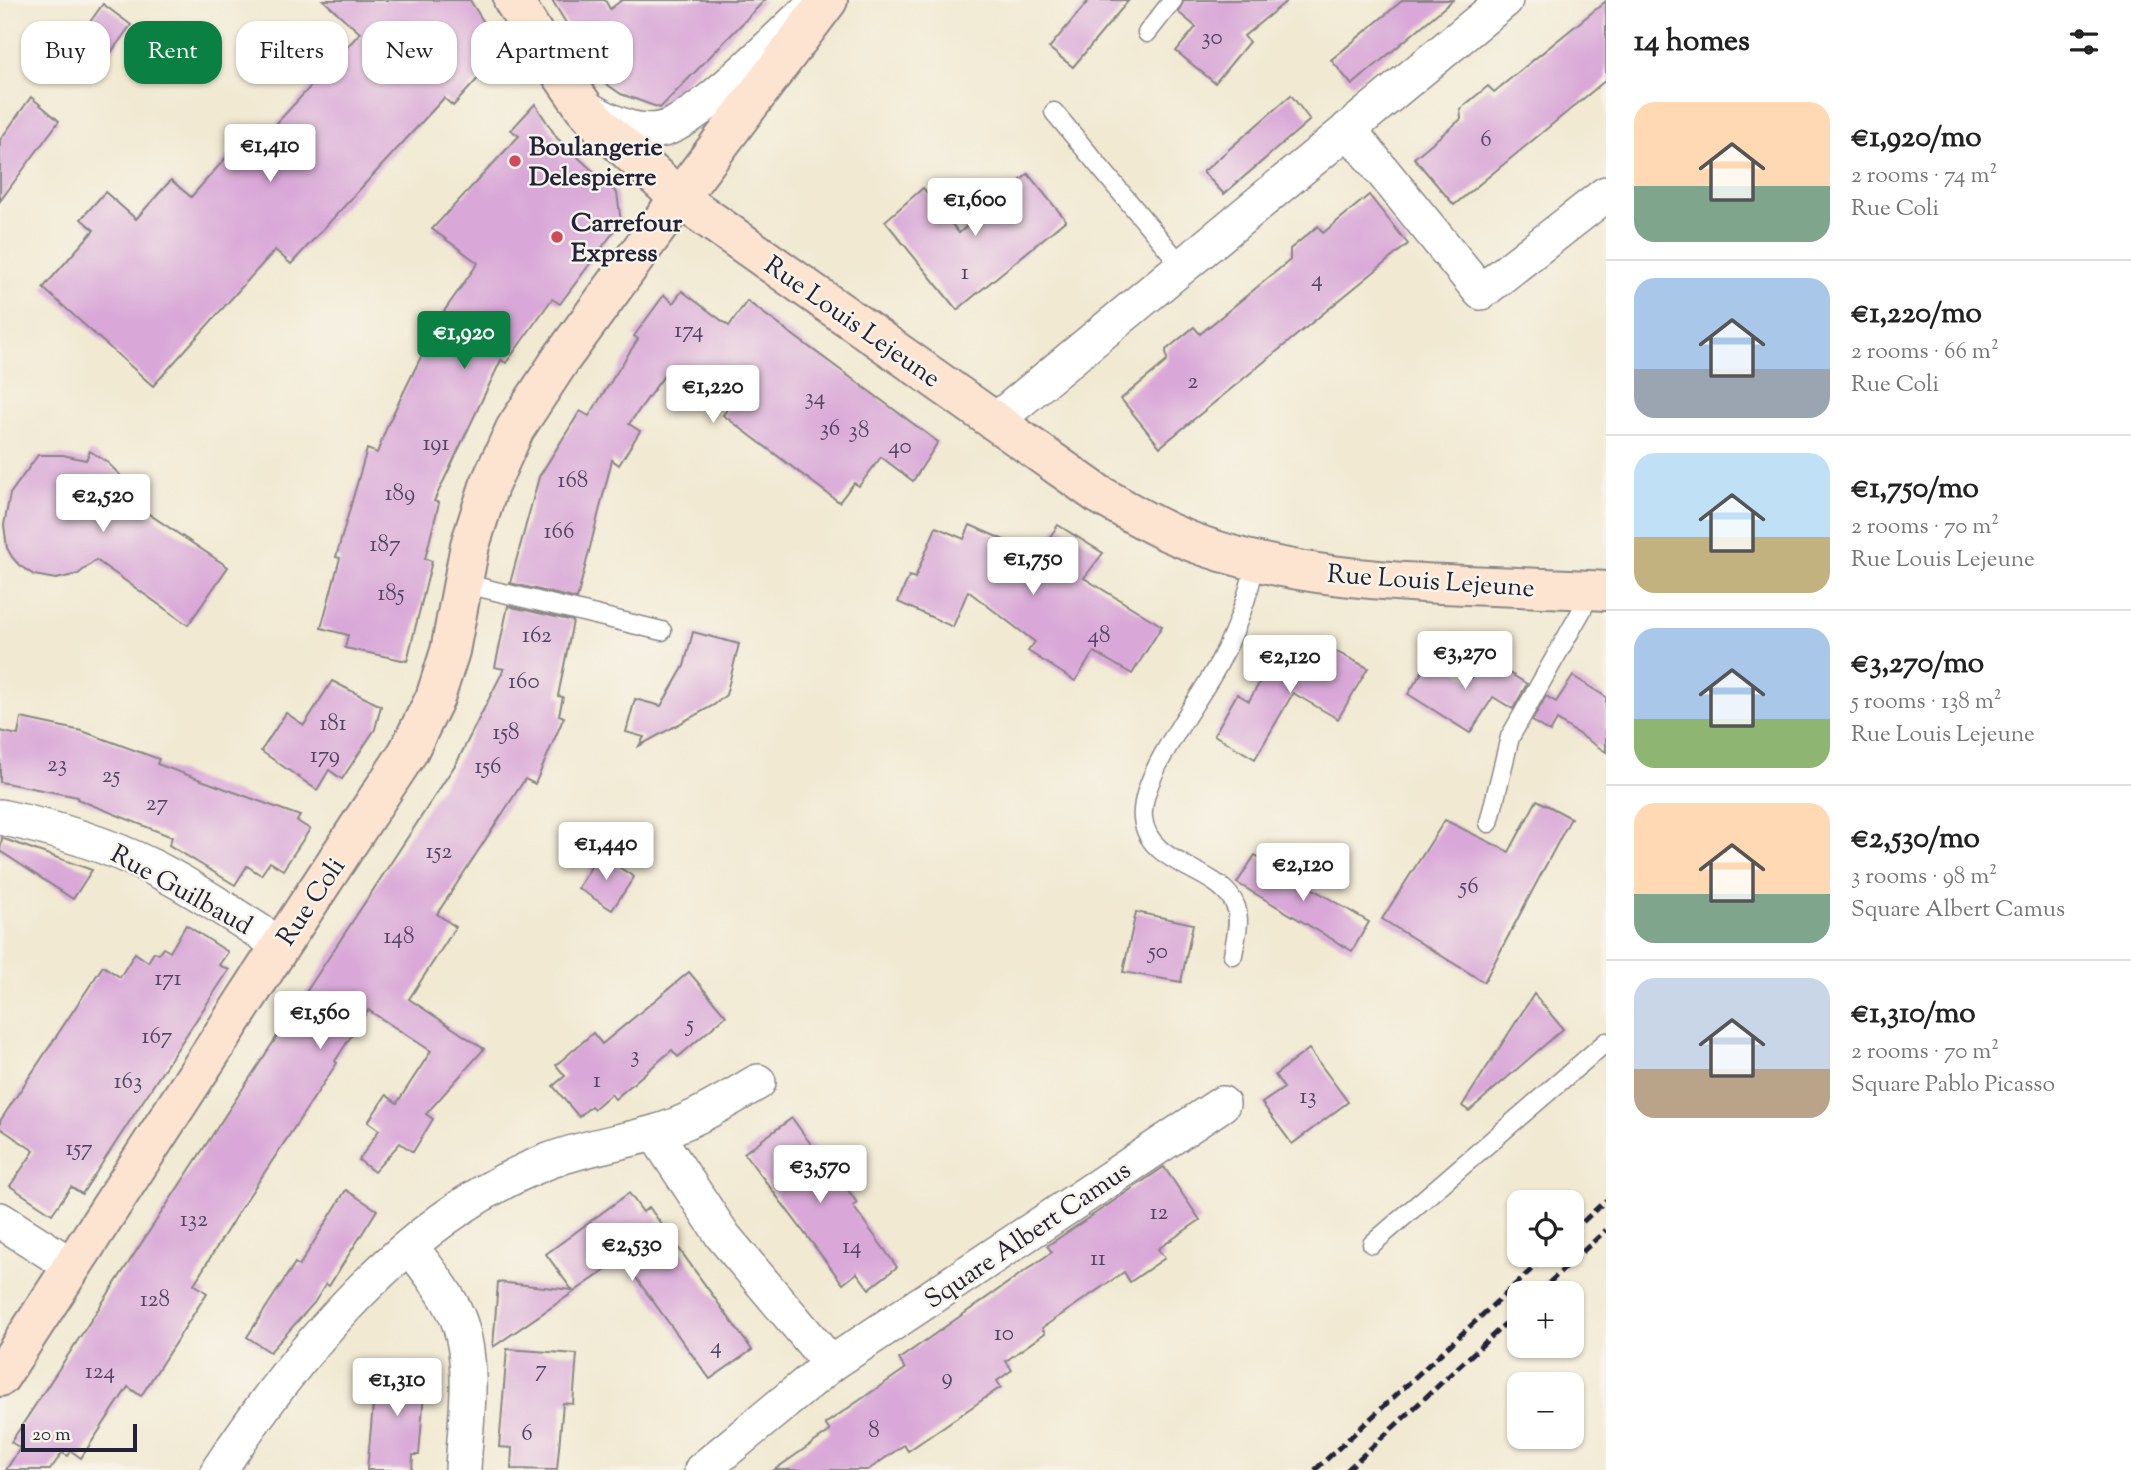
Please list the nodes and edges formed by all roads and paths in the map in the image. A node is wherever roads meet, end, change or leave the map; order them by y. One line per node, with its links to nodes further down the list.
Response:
1 (513, 0): 7 (street, Rue Louis Lejeune)
2 (820, 0): 7 (street)
3 (828, 0): 11 (street, Rue Coli)
4 (1173, 0): 6 (lane)
5 (1505, 0): 9 (street)
6 (1147, 33)
7 (584, 107): 11 (street, Rue Louis Lejeune)
8 (1054, 112): 12 (lane)
9 (1348, 129): 10 (street); 12 (street)
10 (1606, 194)
11 (679, 198): 13 (street, Rue Louis Lejeune); 15 (street, Rue Coli)
12 (1182, 266): 13 (street)
13 (994, 422): 14 (street, Rue Louis Lejeune)
14 (1256, 561): 16 (street, Rue Louis Lejeune); 21 (lane)
15 (462, 583): 17 (lane); 20 (street, Rue Coli)
16 (1598, 590): 19 (lane)
17 (662, 631)
18 (0, 817): 20 (street, Rue Guilbaud)
19 (1489, 823)
20 (281, 944): 29 (street, Rue Coli)
21 (1233, 955)
22 (1606, 1042): 27 (lane)
23 (758, 1082): 25 (street)
24 (1222, 1104): 30 (street, Square Albert Camus)
25 (655, 1133): 28 (street); 30 (street)
26 (0, 1220): 29 (street)
27 (1372, 1244)
28 (410, 1246): 32 (street); 33 (street)
29 (72, 1266): 31 (street, Rue Coli)
30 (831, 1364): 34 (street, Square Albert Camus)
31 (0, 1377)
32 (219, 1470)
33 (463, 1470)
34 (702, 1470)

